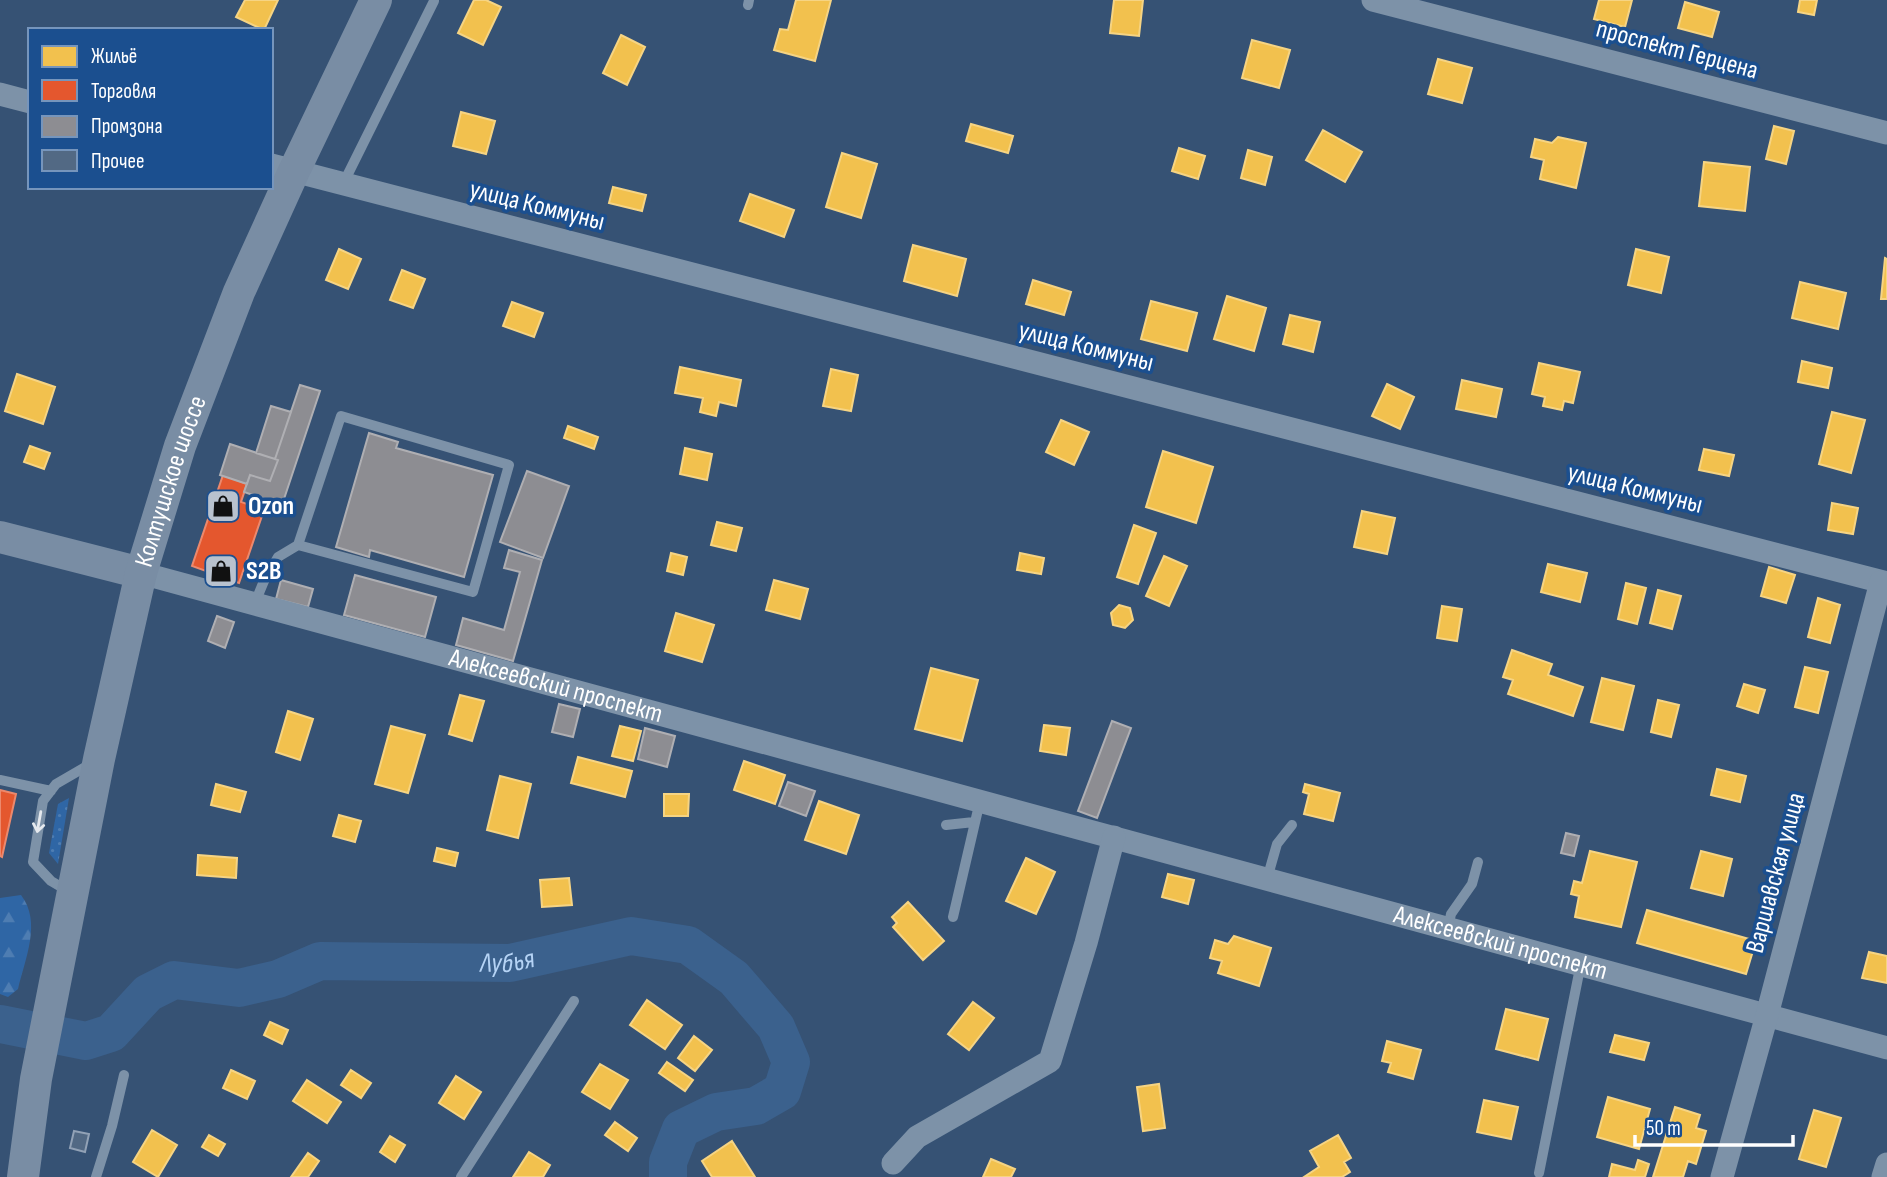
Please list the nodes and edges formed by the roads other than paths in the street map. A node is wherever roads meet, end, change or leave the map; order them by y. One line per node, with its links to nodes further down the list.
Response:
1 (376, 0): 7 (main road, Колтушское шоссе)
2 (1373, 0): 6 (street, проспект Герцена)
3 (434, 1): 8 (lane)
4 (0, 94): 5 (street)
5 (28, 101)
6 (1887, 133)
7 (283, 168): 8 (street, улица Коммуны); 11 (main road, Колтушское шоссе)
8 (343, 184): 12 (street, улица Коммуны)
9 (0, 537): 11 (main road, Алексеевский проспект)
10 (298, 545): 10 (lane); 13 (lane)
11 (141, 573): 13 (street, Алексеевский проспект); 14 (main road, Колтушское шоссе)
12 (1884, 583): 28 (street, Варшавская улица)
13 (254, 605): 17 (street, Алексеевский проспект)
14 (99, 759): 16 (lane); 23 (main road, Колтушское шоссе)
15 (0, 780): 16 (lane)
16 (51, 791): 23 (lane, one-way to 23)
17 (977, 811): 18 (lane); 20 (street, Алексеевский проспект); 24 (lane)
18 (946, 825)
19 (1292, 825): 22 (lane)
20 (1114, 837): 22 (street, Алексеевский проспект); 32 (street)
21 (1478, 862): 25 (lane)
22 (1267, 878): 25 (street, Алексеевский проспект)
23 (72, 894): 31 (main road, Колтушское шоссе)
24 (953, 917)
25 (1448, 928): 26 (street, Алексеевский проспект)
26 (1581, 963): 28 (street, Алексеевский проспект); 34 (lane)
27 (575, 1001): 38 (lane)
28 (1767, 1015): 29 (street, Алексеевский проспект); 39 (street, Варшавская улица)
29 (1887, 1048)
30 (124, 1075): 37 (lane)
31 (36, 1079): 35 (main road); 36 (main road)
32 (893, 1163)
33 (1887, 1164): 40 (street)
34 (1539, 1174)
35 (1, 1177)
36 (23, 1177)
37 (96, 1177)
38 (461, 1177)
39 (1722, 1177)
40 (1883, 1177)

